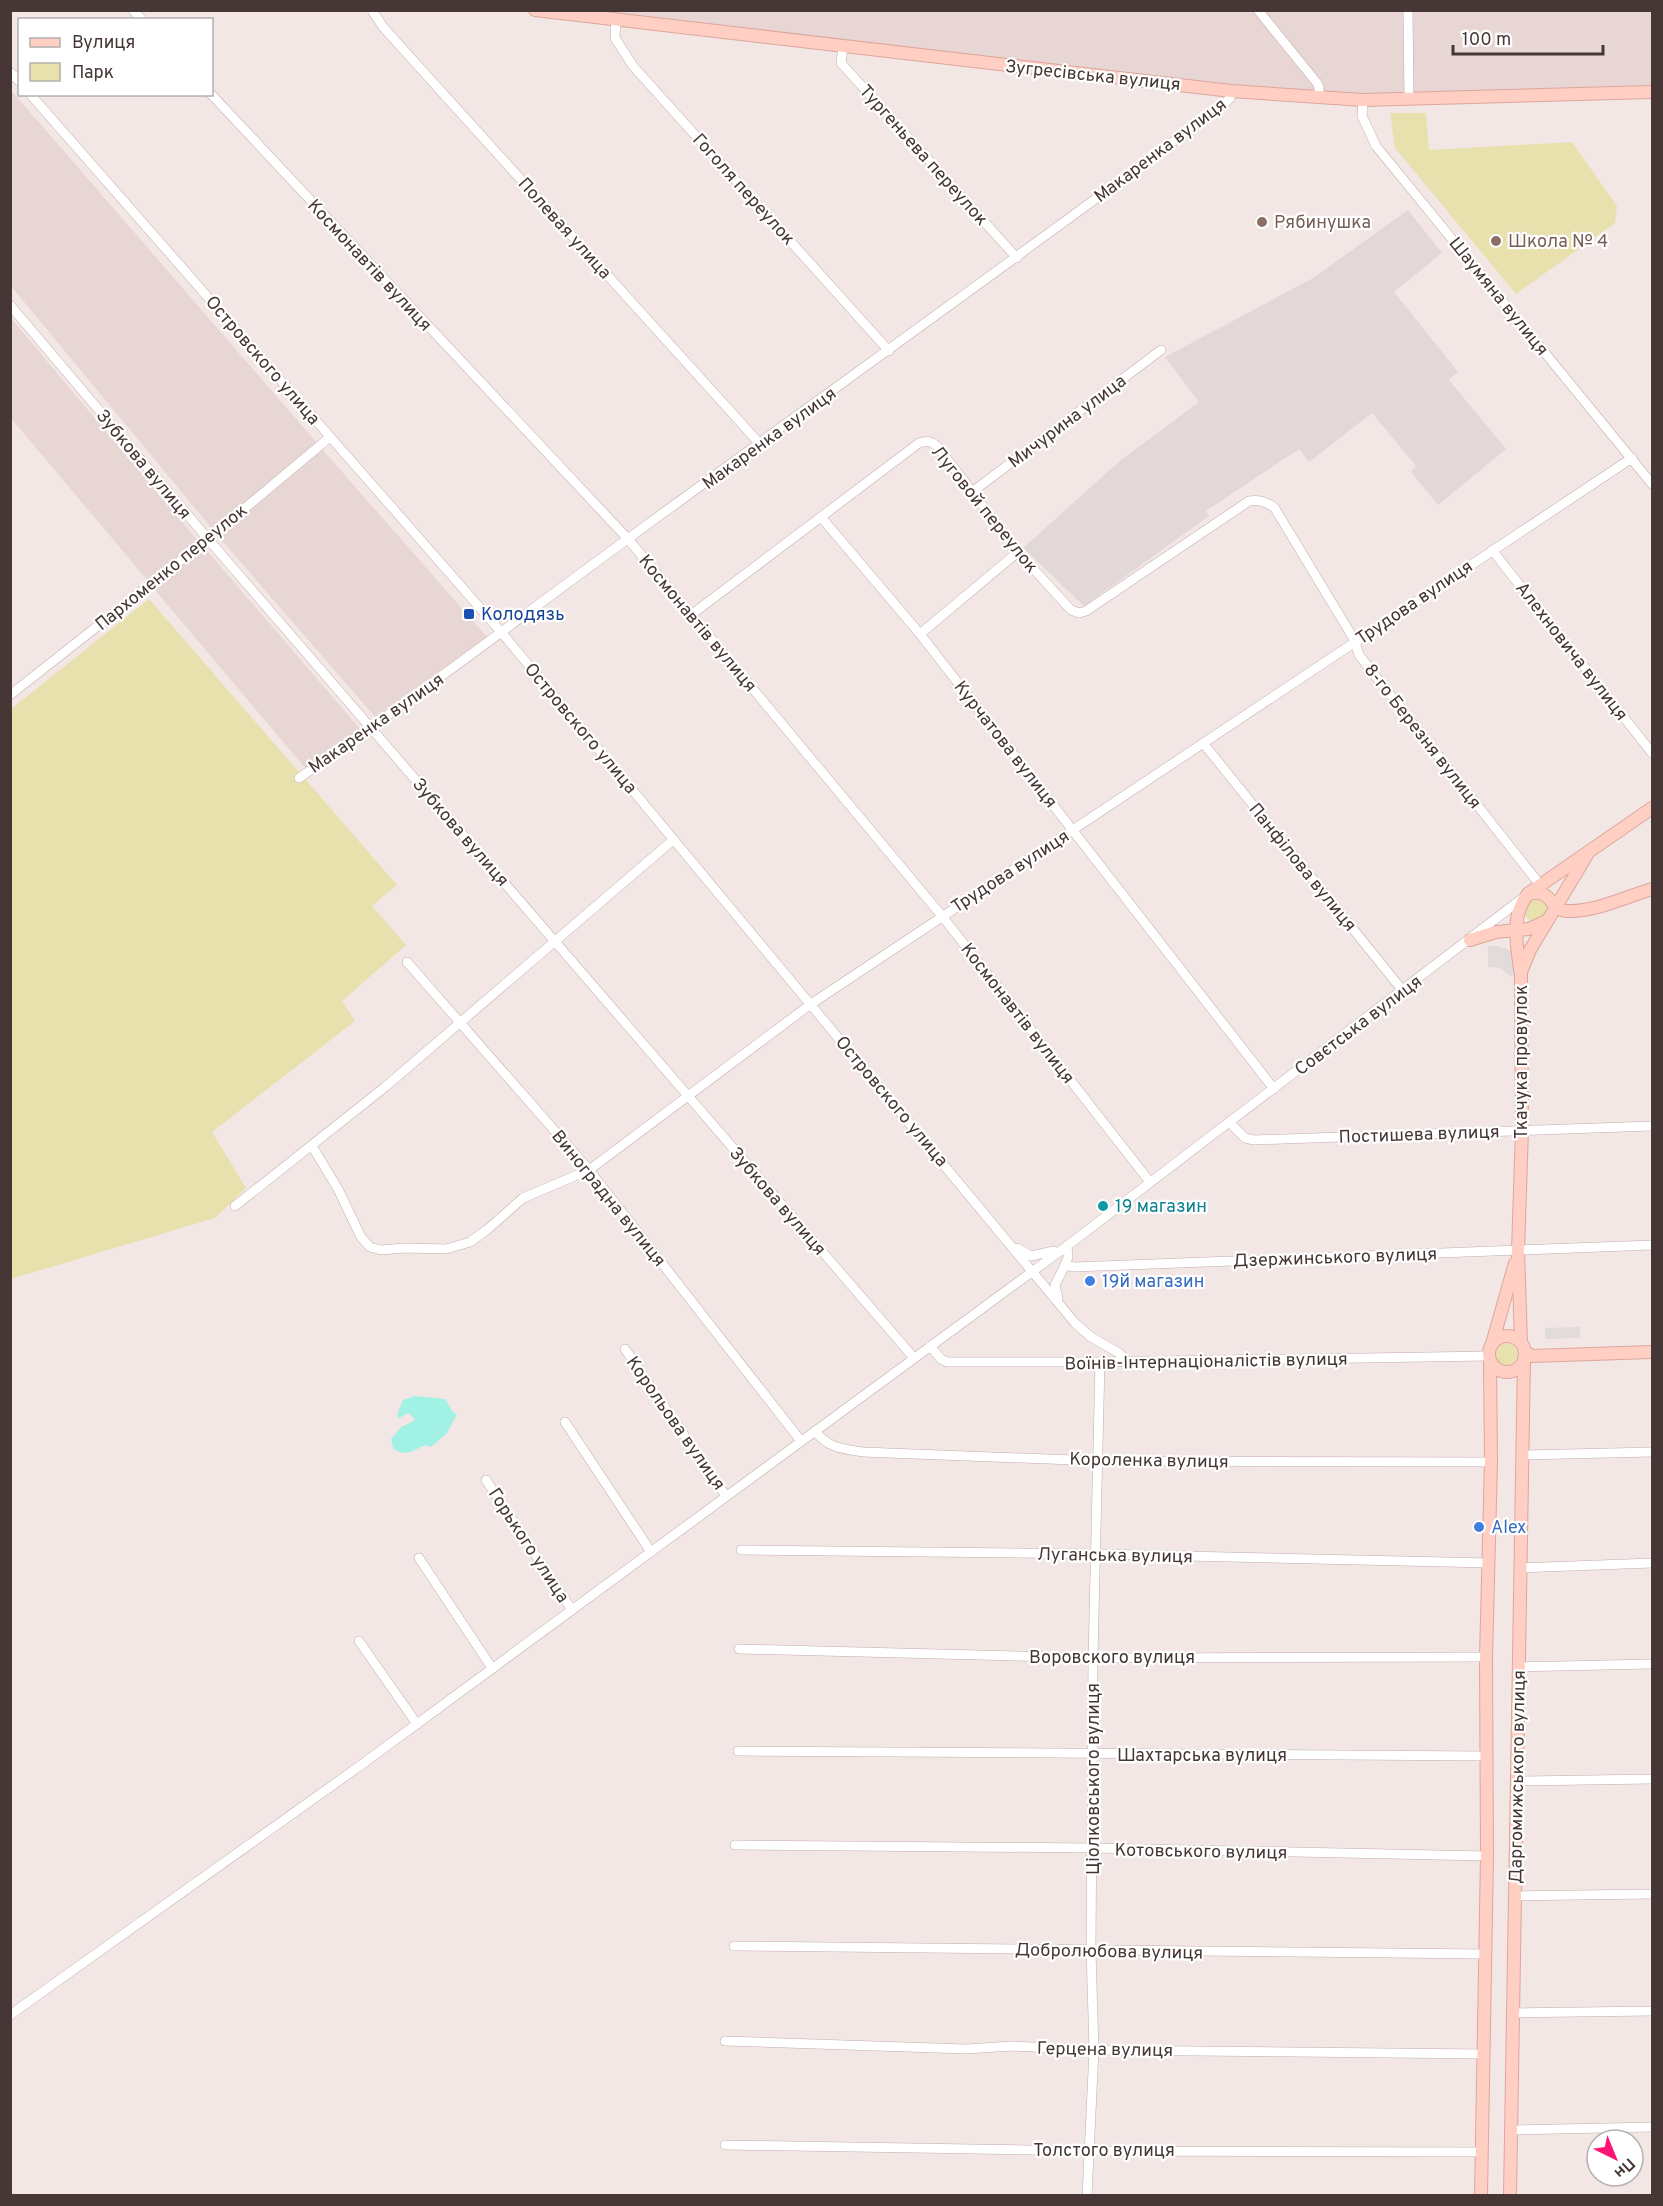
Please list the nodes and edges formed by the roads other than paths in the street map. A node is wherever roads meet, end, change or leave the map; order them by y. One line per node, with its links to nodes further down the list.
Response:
1 (372, 10): 19 (street, Полевая улица)
2 (535, 10): 5 (street, Зугресівська вулиця)
3 (1258, 10): 11 (street)
4 (1408, 10): 12 (street)
5 (616, 20): 6 (street, Зугресівська вулиця); 17 (street, Гоголя переулок)
6 (843, 47): 7 (street, Зугресівська вулиця); 14 (street, Тургеньева переулок)
7 (1231, 91): 11 (street, Зугресівська вулиця); 14 (street, Макаренка вулиця)
8 (1653, 92): 12 (street, Зугресівська вулиця)
9 (32, 96): 18 (street, Островского улица)
10 (213, 96): 25 (street, Космонавтів вулиця)
11 (1319, 98): 13 (street, Зугресівська вулиця)
12 (1409, 99): 13 (street, Зугресівська вулиця)
13 (1363, 100): 20 (street, Шаумяна вулиця)
14 (1017, 258): 17 (street, Макаренка вулиця)
15 (10, 305): 24 (street, Зубкова вулиця)
16 (1161, 350): 22 (street, Мичурина улица)
17 (889, 351): 19 (street, Макаренка вулиця)
18 (330, 437): 24 (street, Пархоменко переулок); 30 (street, Островского улица)
19 (760, 444): 25 (street, Макаренка вулиця)
20 (1632, 458): 21 (street, Шаумяна вулиця); 26 (street, Трудова вулиця)
21 (1653, 483)
22 (972, 492): 23 (street, Луговой переулок); 27 (street, Луговой переулок)
23 (820, 517): 29 (street, Луговой переулок); 31 (street, Курчатова вулиця)
24 (208, 539): 33 (street, Пархоменко переулок); 34 (street, Зубкова вулиця)
25 (628, 539): 29 (street, Космонавтів вулиця); 30 (street, Макаренка вулиця)
26 (1492, 550): 32 (street, Трудова вулиця); 36 (street, Алехновича вулиця)
27 (1018, 552): 28 (street, Луговой переулок); 31 (street)
28 (1161, 560): 32 (street, 8-го Березня вулиця)
29 (691, 615): 46 (street, Космонавтів вулиця)
30 (502, 633): 34 (street, Макаренка вулиця); 40 (street, Островского улица)
31 (920, 634): 39 (street, Курчатова вулиця)
32 (1355, 642): 35 (street, Трудова вулиця); 42 (street, 8-го Березня вулиця)
33 (10, 695)
34 (371, 728): 37 (street, Макаренка вулиця); 49 (street, Зубкова вулиця)
35 (1203, 743): 39 (street, Трудова вулиця); 53 (street, Панфілова вулиця)
36 (1653, 753)
37 (298, 778)
38 (1653, 808): 41 (street, Совєтська вулиця)
39 (1073, 830): 46 (street, Трудова вулиця); 56 (street, Курчатова вулиця)
40 (673, 840): 49 (street); 54 (street, Островского улица)
41 (1587, 855): 42 (street, Совєтська вулиця); 45 (street, Ткачука провулок)
42 (1541, 886): 44 (street, Совєтська вулиця)
43 (1653, 889): 45 (street)
44 (1528, 894): 45 (street); 48 (street); 50 (street, Совєтська вулиця)
45 (1556, 907): 47 (street, Ткачука провулок)
46 (942, 916): 54 (street, Трудова вулиця); 63 (street, Космонавтів вулиця)
47 (1547, 921): 48 (street); 52 (street, Ткачука провулок)
48 (1516, 930): 50 (street); 52 (street)
49 (555, 940): 55 (street); 57 (street, Зубкова вулиця)
50 (1470, 940): 53 (street, Совєтська вулиця)
51 (406, 962): 55 (street, Виноградна вулиця)
52 (1521, 972): 60 (street, Ткачука провулок)
53 (1403, 991): 56 (street, Совєтська вулиця)
54 (811, 1004): 57 (street, Трудова вулиця); 65 (street, Островского улица)
55 (460, 1023): 61 (street); 62 (street, Виноградна вулиця)
56 (1274, 1089): 58 (street, Совєтська вулиця)
57 (687, 1095): 62 (street, Трудова вулиця); 77 (street, Зубкова вулиця)
58 (1229, 1122): 60 (street, Постишева вулиця); 63 (street, Совєтська вулиця)
59 (1653, 1126): 60 (street, Постишева вулиця)
60 (1522, 1130): 68 (street, Ткачука провулок)
61 (312, 1146): 62 (street, Трудова вулиця); 64 (street)
62 (589, 1170): 82 (street, Виноградна вулиця)
63 (1150, 1182): 67 (street, Совєтська вулиця)
64 (235, 1206)
65 (1006, 1240): 67 (street); 70 (street, Островского улица)
66 (1653, 1245): 68 (street, Дзержинського вулиця)
67 (1068, 1246): 69 (street); 70 (street, Совєтська вулиця)
68 (1518, 1250): 69 (street, Дзержинського вулиця); 74 (street, Даргомижського вулиця); 76 (street, Даргомижського вулиця)
69 (1065, 1265): 71 (street)
70 (1032, 1271): 71 (street, Островского улица); 72 (street, Совєтська вулиця)
71 (1060, 1304): 79 (street, Островского улица)
72 (930, 1346): 77 (street, Совєтська вулиця); 78 (street, Воїнів-Інтернаціоналістів вулиця)
73 (625, 1349): 88 (street, Корольова вулиця)
74 (1523, 1350): 75 (street); 76 (street); 76 (street); 84 (street, Даргомижського вулиця)
75 (1653, 1352)
76 (1490, 1354): 79 (street, Воїнів-Інтернаціоналістів вулиця); 86 (street, Даргомижського вулиця)
77 (914, 1358): 81 (street, Совєтська вулиця)
78 (1100, 1362): 79 (street, Воїнів-Інтернаціоналістів вулиця); 85 (street, Ціолковського вулиця)
79 (1128, 1362)
80 (565, 1422): 90 (street)
81 (815, 1431): 82 (street, Совєтська вулиця); 85 (street, Короленка вулиця)
82 (801, 1441): 88 (street, Совєтська вулиця)
83 (1653, 1452): 84 (street)
84 (1522, 1455): 95 (street, Даргомижського вулиця)
85 (1099, 1461): 86 (street, Короленка вулиця); 91 (street, Ціолковського вулиця)
86 (1491, 1462): 93 (street, Даргомижського вулиця)
87 (486, 1480): 96 (street, Горького улица)
88 (726, 1496): 90 (street, Совєтська вулиця)
89 (741, 1550): 91 (street, Луганська вулиця)
90 (651, 1552): 96 (street, Совєтська вулиця)
91 (1096, 1554): 93 (street, Луганська вулиця); 100 (street, Ціолковського вулиця)
92 (419, 1558): 103 (street)
93 (1489, 1563): 99 (street, Даргомижського вулиця)
94 (1653, 1563): 95 (street)
95 (1520, 1568): 102 (street, Даргомижського вулиця)
96 (572, 1610): 103 (street, Совєтська вулиця)
97 (359, 1641): 104 (street)
98 (739, 1649): 100 (street, Воровского вулиця)
99 (1486, 1657): 100 (street, Воровского вулиця); 107 (street, Даргомижського вулиця)
100 (1094, 1658): 106 (street, Ціолковського вулиця)
101 (1653, 1664): 102 (street)
102 (1518, 1667): 109 (street, Даргомижського вулиця)
103 (492, 1668): 104 (street, Совєтська вулиця)
104 (417, 1724): 120 (street, Совєтська вулиця)
105 (738, 1751): 106 (street, Шахтарська вулиця)
106 (1094, 1754): 107 (street, Шахтарська вулиця); 111 (street, Ціолковського вулиця)
107 (1486, 1756): 112 (street, Даргомижського вулиця)
108 (1653, 1779): 109 (street)
109 (1517, 1780): 114 (street, Даргомижського вулиця)
110 (735, 1845): 111 (street, Котовського вулиця)
111 (1092, 1848): 112 (street, Котовського вулиця); 116 (street, Ціолковського вулиця)
112 (1487, 1856): 117 (street, Даргомижського вулиця)
113 (1653, 1894): 114 (street)
114 (1515, 1896): 119 (street, Даргомижського вулиця)
115 (734, 1946): 116 (street, Добролюбова вулиця)
116 (1091, 1951): 117 (street, Добролюбова вулиця); 122 (street, Ціолковського вулиця)
117 (1485, 1954): 123 (street, Даргомижського вулиця)
118 (1653, 2011): 119 (street)
119 (1512, 2013): 125 (street, Даргомижського вулиця)
120 (10, 2015)
121 (725, 2041): 122 (street, Герцена вулиця)
122 (1094, 2050): 123 (street, Герцена вулиця); 127 (street, Ціолковського вулиця)
123 (1484, 2055): 128 (street, Даргомижського вулиця)
124 (1653, 2127): 125 (street)
125 (1511, 2130): 131 (street, Даргомижського вулиця)
126 (725, 2145): 127 (street, Толстого вулиця)
127 (1088, 2151): 128 (street, Толстого вулиця); 129 (street, Ціолковського вулиця)
128 (1482, 2152): 130 (street, Даргомижського вулиця)
129 (1087, 2196)
130 (1481, 2196)
131 (1510, 2196)

